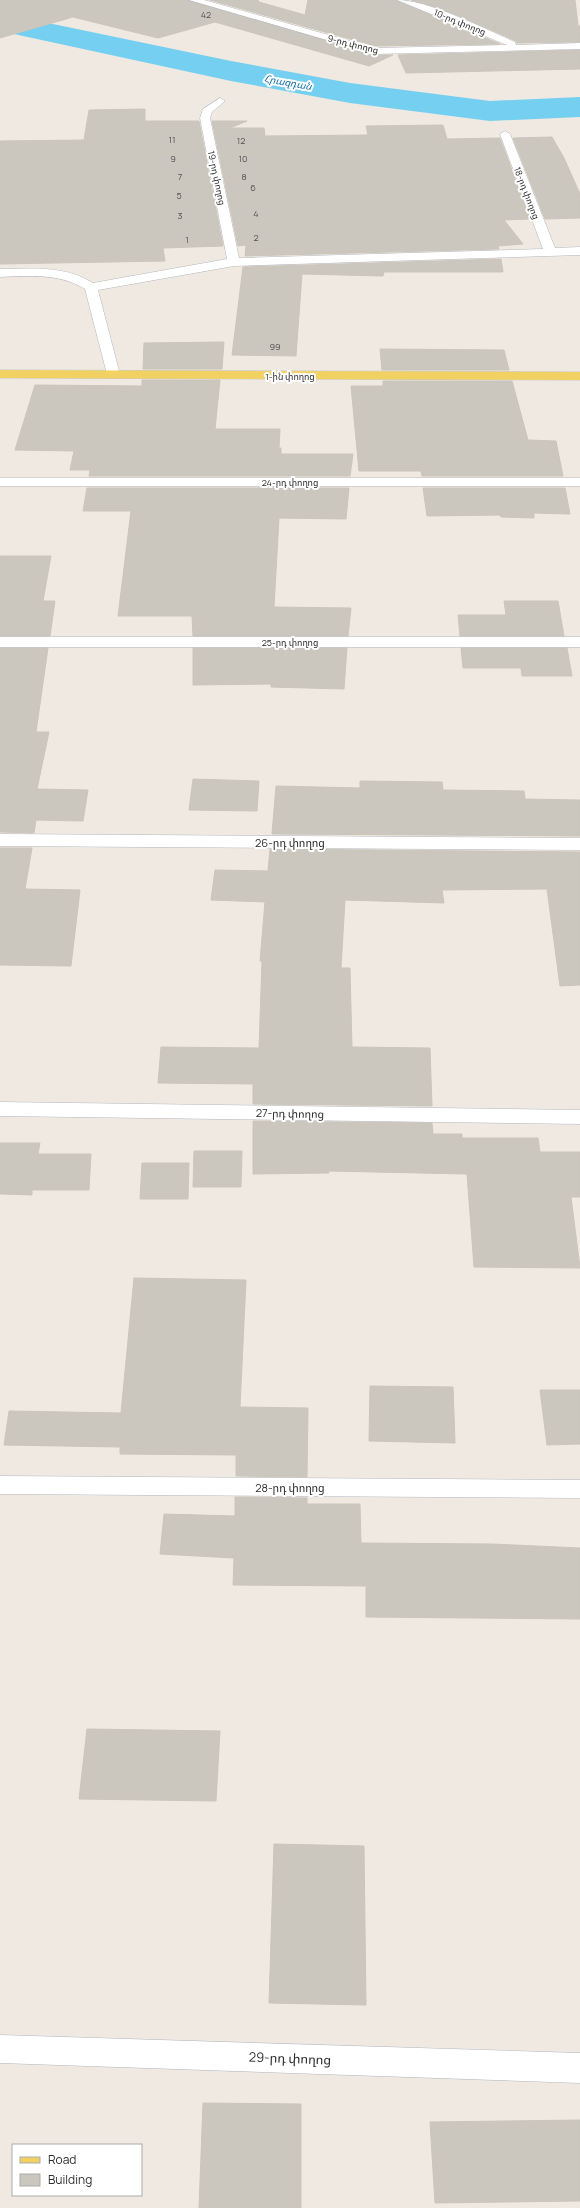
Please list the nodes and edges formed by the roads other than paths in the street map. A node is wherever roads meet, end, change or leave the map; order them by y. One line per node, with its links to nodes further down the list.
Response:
1 (194, 0): 4 (street, 9-րդ փողոց)
2 (402, 0): 4 (street, 10-րդ փողոց)
3 (580, 46): 4 (street, 9-րդ փողոց)
4 (517, 47)
5 (220, 101): 9 (street, 19-րդ փողոց)
6 (505, 134): 8 (street, 18-րդ փողոց)
7 (580, 251): 8 (street)
8 (550, 252): 9 (street)
9 (234, 262): 11 (street)
10 (0, 273): 11 (street)
11 (91, 287): 13 (street)
12 (0, 374): 13 (main road, 1-ին փողոց)
13 (113, 375): 14 (main road, 1-ին փողոց)
14 (580, 376)
15 (0, 482): 16 (street, 24-րդ փողոց)
16 (580, 482)
17 (0, 642): 18 (street, 25-րդ փողոց)
18 (580, 642)
19 (0, 840): 20 (street, 26-րդ փողոց)
20 (580, 844)
21 (0, 1109): 22 (street, 27-րդ փողոց)
22 (580, 1117)
23 (0, 1485): 24 (street, 28-րդ փողոց)
24 (580, 1490)
25 (0, 2049): 26 (street, 29-րդ փողոց)
26 (580, 2068)

